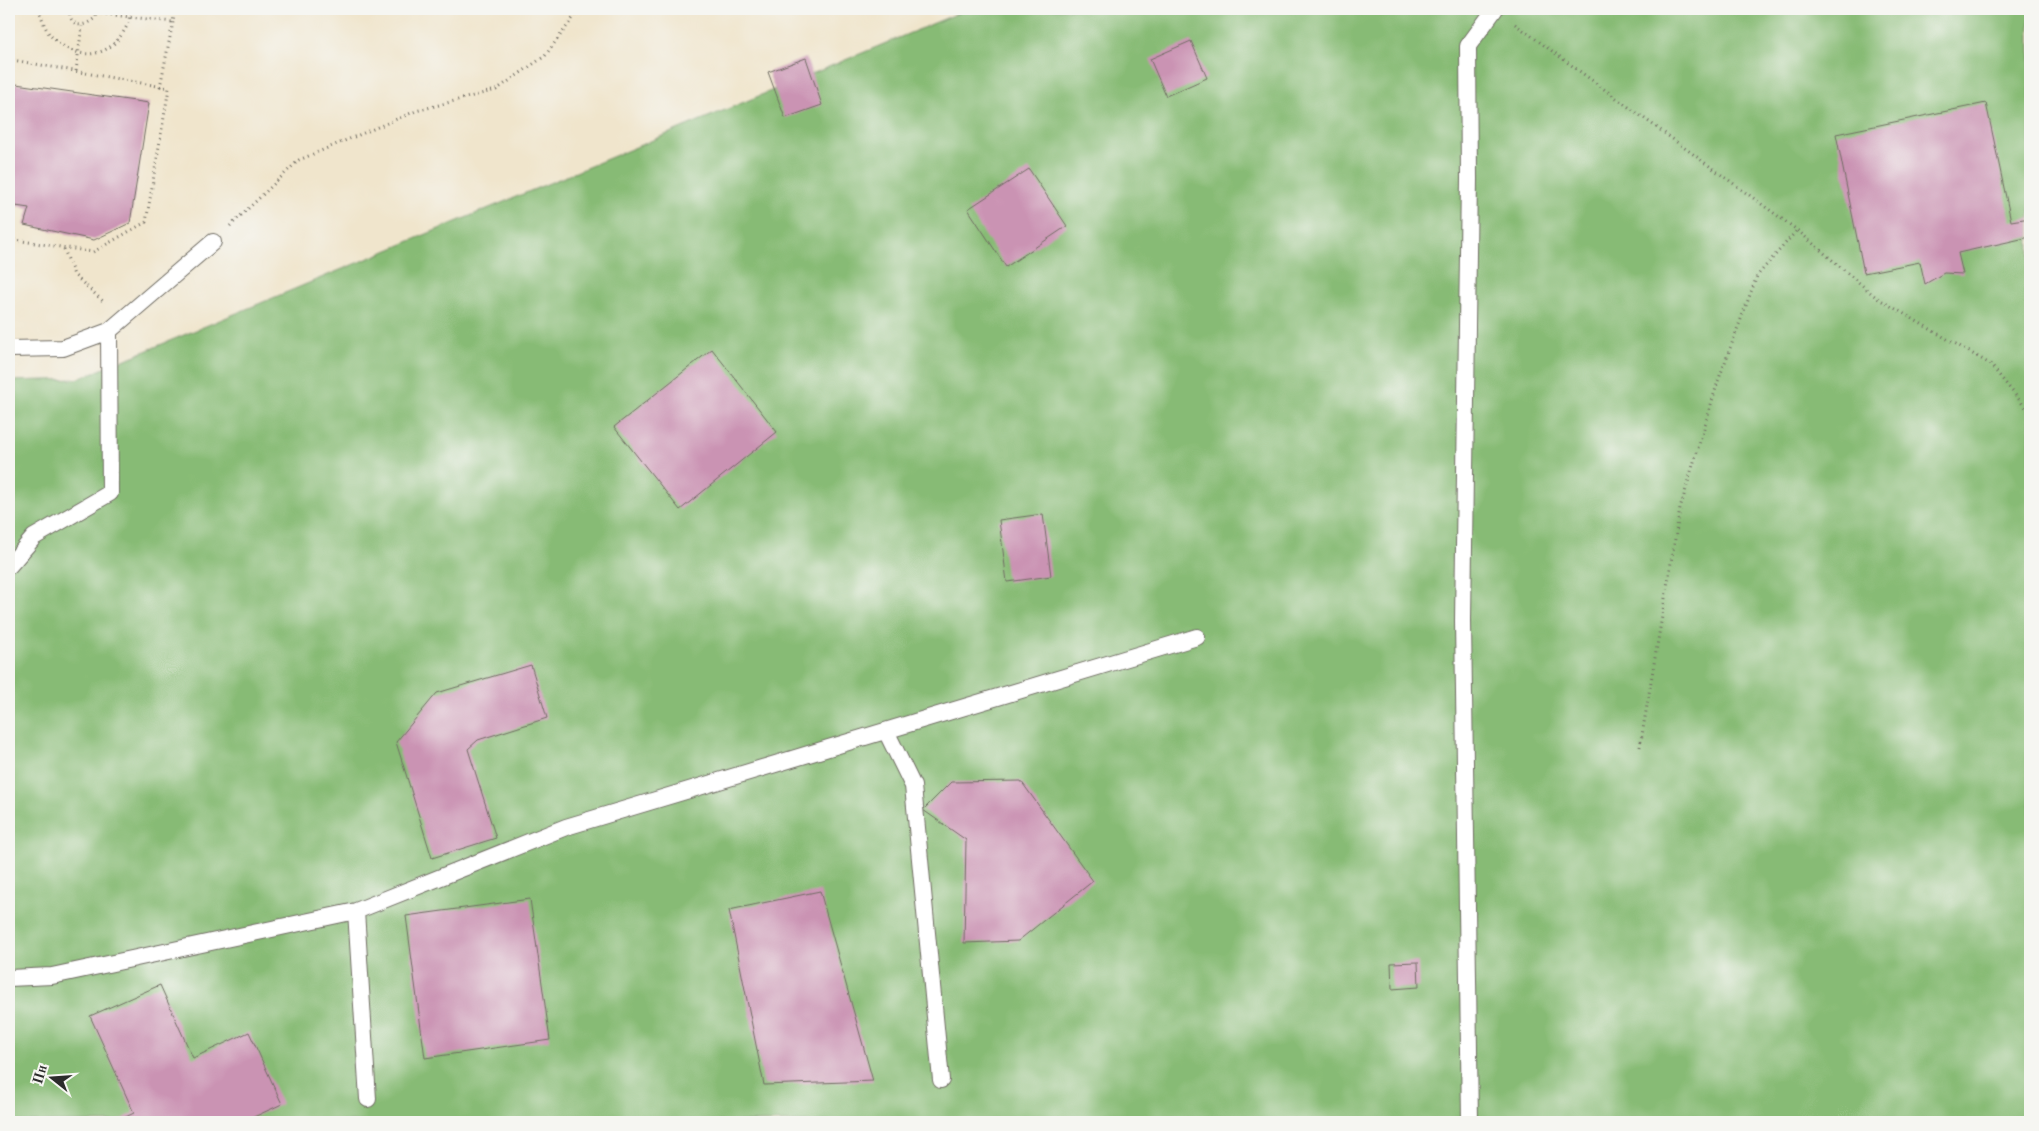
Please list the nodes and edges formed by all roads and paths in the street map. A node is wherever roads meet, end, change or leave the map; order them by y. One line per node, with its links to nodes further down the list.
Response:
1 (39, 9): 12 (path)
2 (69, 9): 10 (path)
3 (129, 9): 8 (path)
4 (175, 9): 9 (path)
5 (575, 9): 17 (path)
6 (1495, 9): 15 (path); 31 (lane)
7 (96, 11): 8 (path); 10 (path)
8 (130, 17): 9 (path); 12 (path)
9 (173, 22): 14 (path)
10 (82, 26): 12 (path)
11 (9, 50): 13 (path)
12 (79, 53): 13 (path)
13 (76, 71): 14 (path)
14 (160, 87): 18 (path)
15 (1797, 230): 22 (path); 26 (path)
16 (9, 239): 18 (path)
17 (213, 242): 19 (lane)
18 (64, 248): 19 (path)
19 (124, 318): 20 (lane)
20 (109, 332): 21 (lane); 23 (lane)
21 (9, 349)
22 (2030, 413)
23 (9, 566)
24 (1198, 637): 25 (lane)
25 (886, 730): 27 (lane); 29 (lane)
26 (1640, 747)
27 (356, 911): 28 (lane); 30 (lane)
28 (9, 978)
29 (941, 1080)
30 (368, 1098)
31 (1470, 1122)

